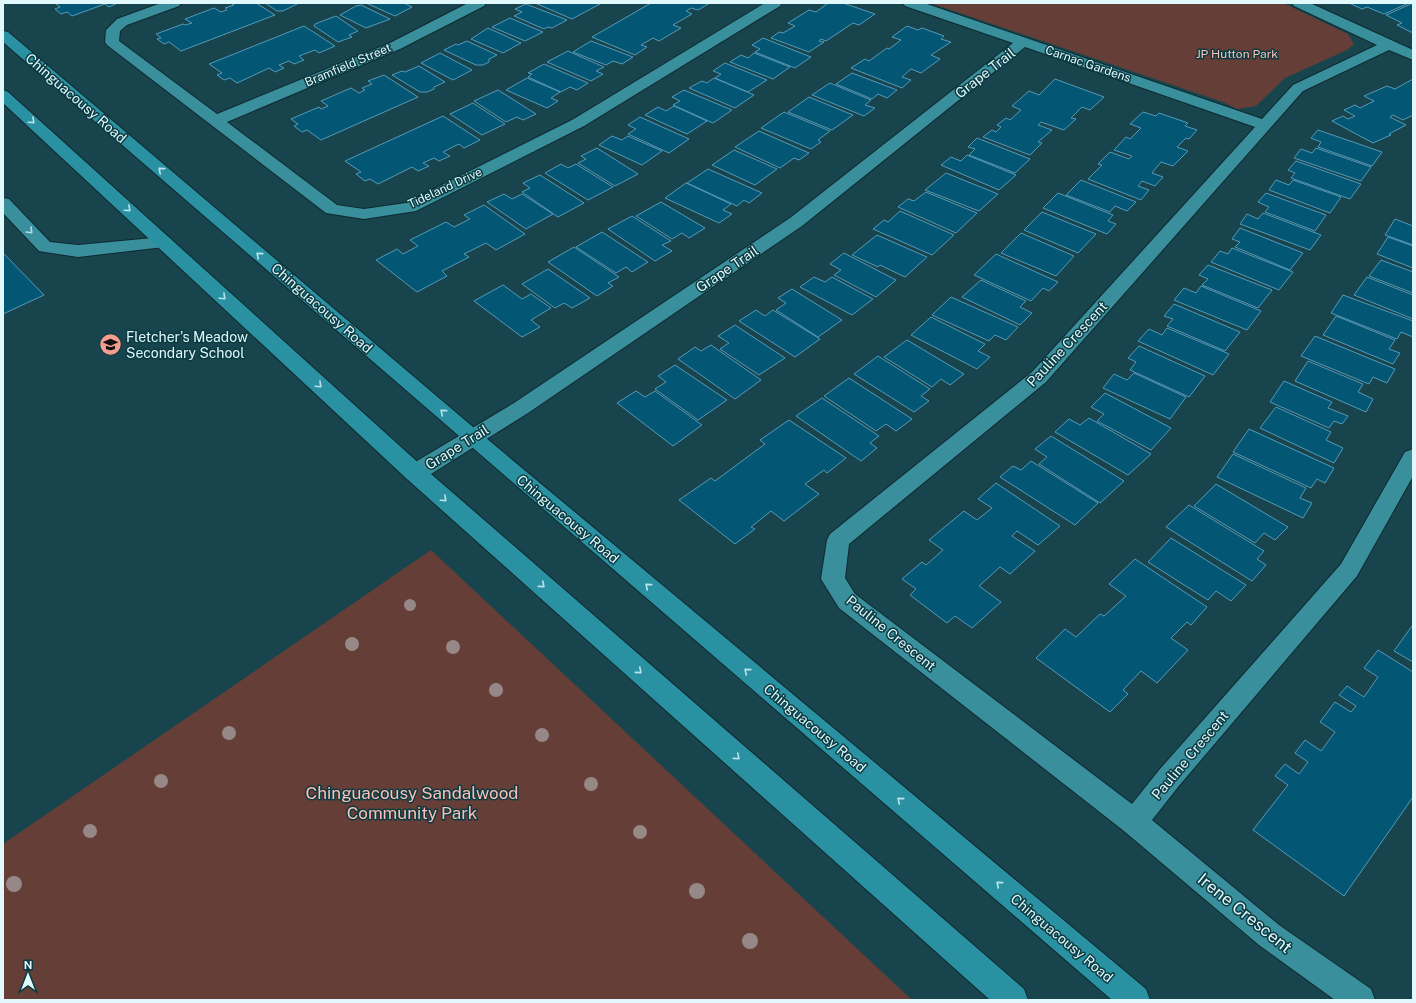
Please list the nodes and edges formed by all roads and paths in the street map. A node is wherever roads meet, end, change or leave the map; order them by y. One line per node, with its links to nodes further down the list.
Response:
1 (174, 3): 11 (street, Tideland Drive)
2 (479, 3): 11 (street, Bramfield Street)
3 (775, 3): 11 (street, Tideland Drive)
4 (910, 3): 7 (street, Carnac Gardens)
5 (1299, 3): 8 (street)
6 (3, 35): 15 (main road, Chinguacousy Road, one-way to 6)
7 (1023, 42): 12 (street, Carnac Gardens); 15 (street, Grape Trail)
8 (1388, 45): 9 (street); 12 (street, Pauline Crescent)
9 (1413, 56)
10 (3, 95): 14 (main road, one-way to 14)
11 (215, 121)
12 (1265, 125): 18 (street, Pauline Crescent)
13 (3, 203): 14 (street, one-way to 14)
14 (164, 242): 17 (main road, one-way to 17)
15 (473, 438): 17 (street, Grape Trail); 20 (main road, Chinguacousy Road, one-way to 15)
16 (1413, 457): 18 (street, Pauline Crescent)
17 (415, 473): 19 (main road, one-way to 19)
18 (1134, 822): 21 (street, Irene Crescent)
19 (1013, 1000)
20 (1135, 1000)
21 (1360, 1000)

